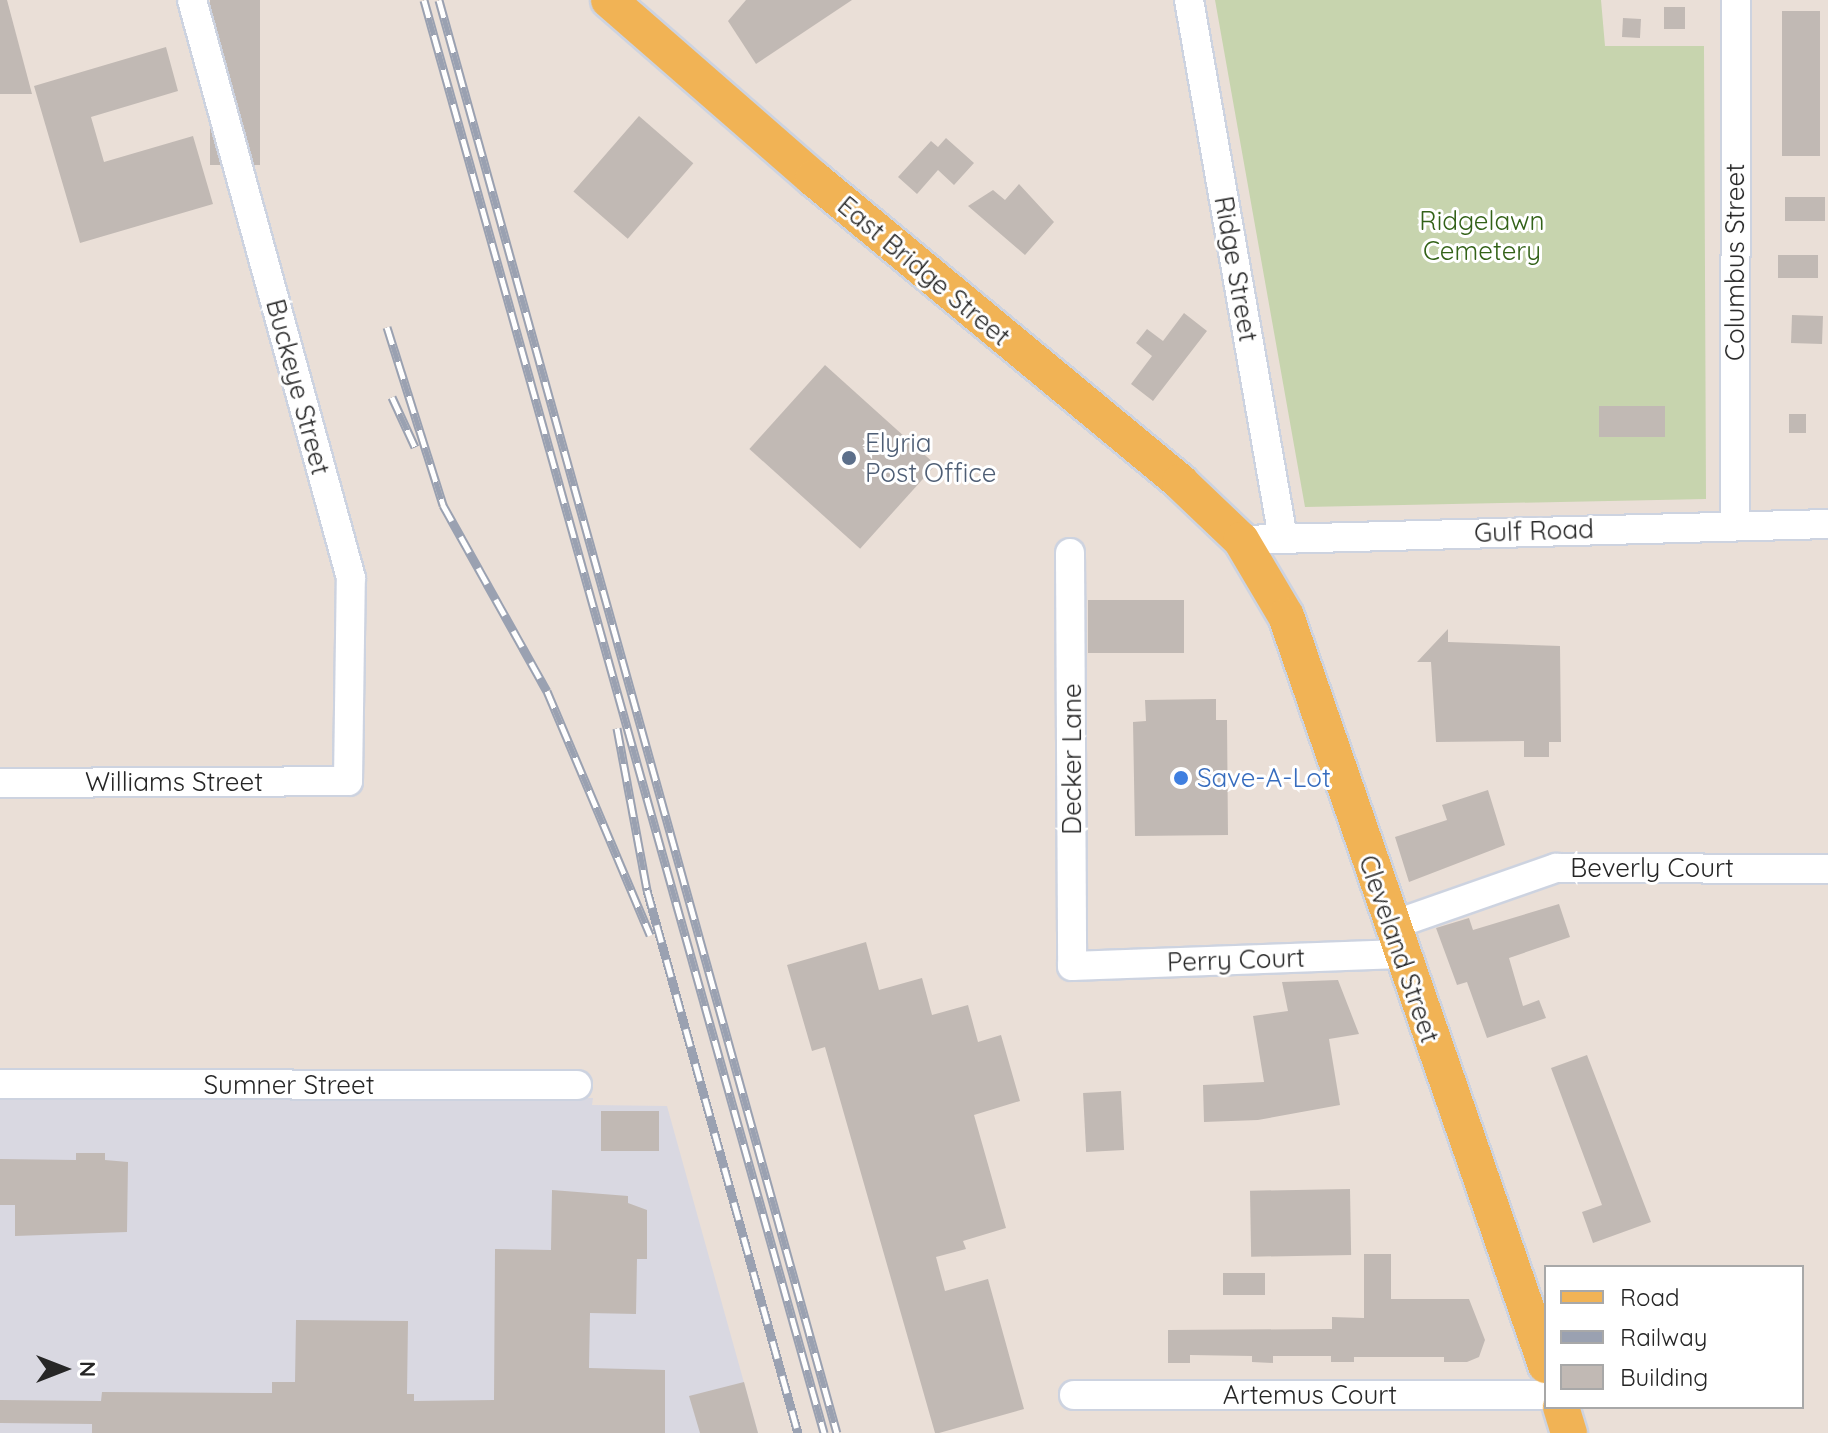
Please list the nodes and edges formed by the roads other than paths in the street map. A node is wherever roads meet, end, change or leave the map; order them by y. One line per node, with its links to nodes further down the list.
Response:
1 (192, 0): 10 (street, Buckeye Street)
2 (609, 0): 8 (main road, East Bridge Street)
3 (1189, 0): 7 (street, Ridge Street)
4 (1736, 0): 6 (street, Columbus Street)
5 (1828, 524): 6 (street, Gulf Road)
6 (1735, 525): 7 (street, Gulf Road)
7 (1283, 538): 8 (street, Gulf Road)
8 (1241, 540): 13 (main road, Cleveland Street)
9 (1070, 553): 14 (street, Decker Lane)
10 (348, 781): 11 (street, Williams Street)
11 (0, 783)
12 (1828, 869): 13 (street, Beverly Court)
13 (1395, 940): 14 (street, Perry Court); 17 (main road, Cleveland Street)
14 (1072, 966)
15 (0, 1084): 16 (street, Sumner Street)
16 (577, 1085)
17 (1544, 1359)
18 (1074, 1395): 19 (street, Artemus Court)
19 (1544, 1395)
20 (1562, 1409): 21 (main road)
21 (1569, 1433)

